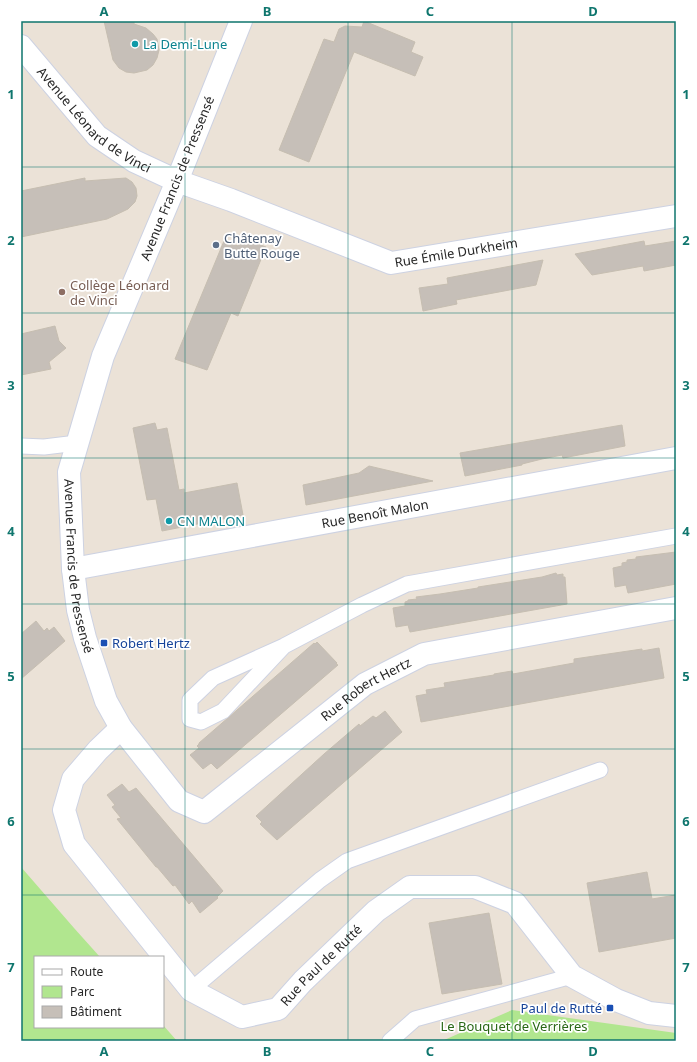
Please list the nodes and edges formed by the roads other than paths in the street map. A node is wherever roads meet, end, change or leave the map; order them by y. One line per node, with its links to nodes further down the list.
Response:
1 (241, 21): 3 (street, Avenue Francis de Pressensé)
2 (21, 46): 3 (street, Avenue Léonard de Vinci)
3 (177, 181): 4 (street, Rue Émile Durkheim); 5 (street, Avenue Francis de Pressensé)
4 (676, 216)
5 (77, 443): 6 (lane); 9 (street, Avenue Francis de Pressensé)
6 (21, 446)
7 (676, 458): 9 (street, Rue Benoît Malon)
8 (676, 536): 11 (lane)
9 (73, 569): 12 (street, Avenue Francis de Pressensé)
10 (676, 608): 12 (street, Rue Robert Hertz)
11 (284, 646): 11 (lane)
12 (121, 728): 14 (street, Rue Paul de Rutté)
13 (600, 770): 17 (lane)
14 (164, 956)
15 (164, 956): 17 (street, Rue Paul de Rutté)
16 (572, 976): 17 (street, Rue Paul de Rutté); 18 (street, Rue Paul de Rutté); 19 (lane)
17 (191, 990)
18 (676, 1016)
19 (390, 1041)

